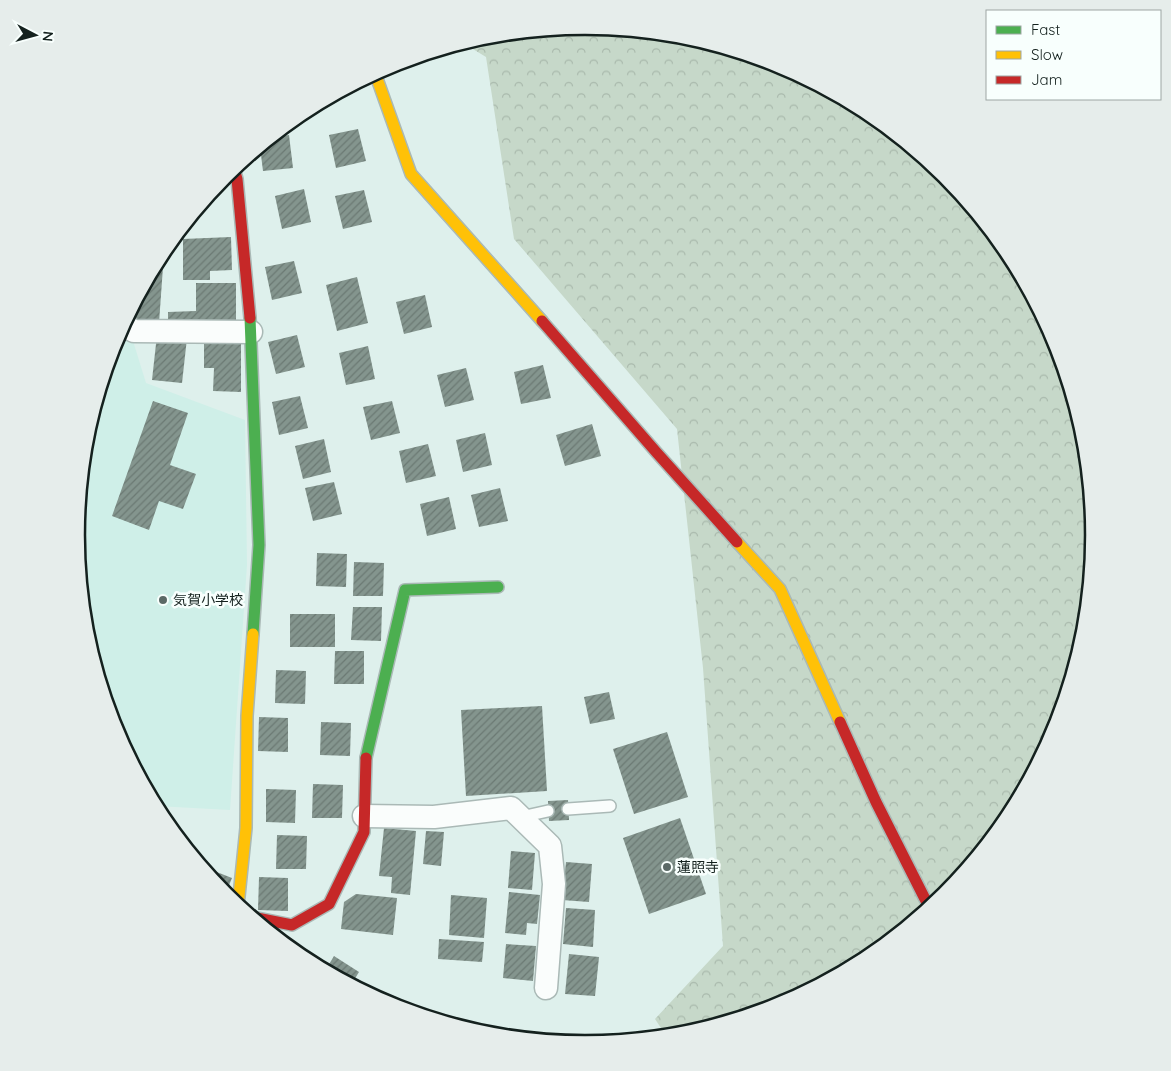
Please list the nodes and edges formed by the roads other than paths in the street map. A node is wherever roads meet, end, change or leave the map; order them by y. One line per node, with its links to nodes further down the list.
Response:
1 (378, 81): 12 (street)
2 (237, 177): 4 (street)
3 (130, 329): 4 (street)
4 (252, 332): 11 (street)
5 (498, 587): 9 (street)
6 (610, 806): 7 (lane)
7 (568, 809)
8 (548, 811): 10 (lane)
9 (364, 816): 10 (street); 13 (street)
10 (521, 817): 14 (street)
11 (239, 896)
12 (927, 901)
13 (264, 919)
14 (546, 988)

